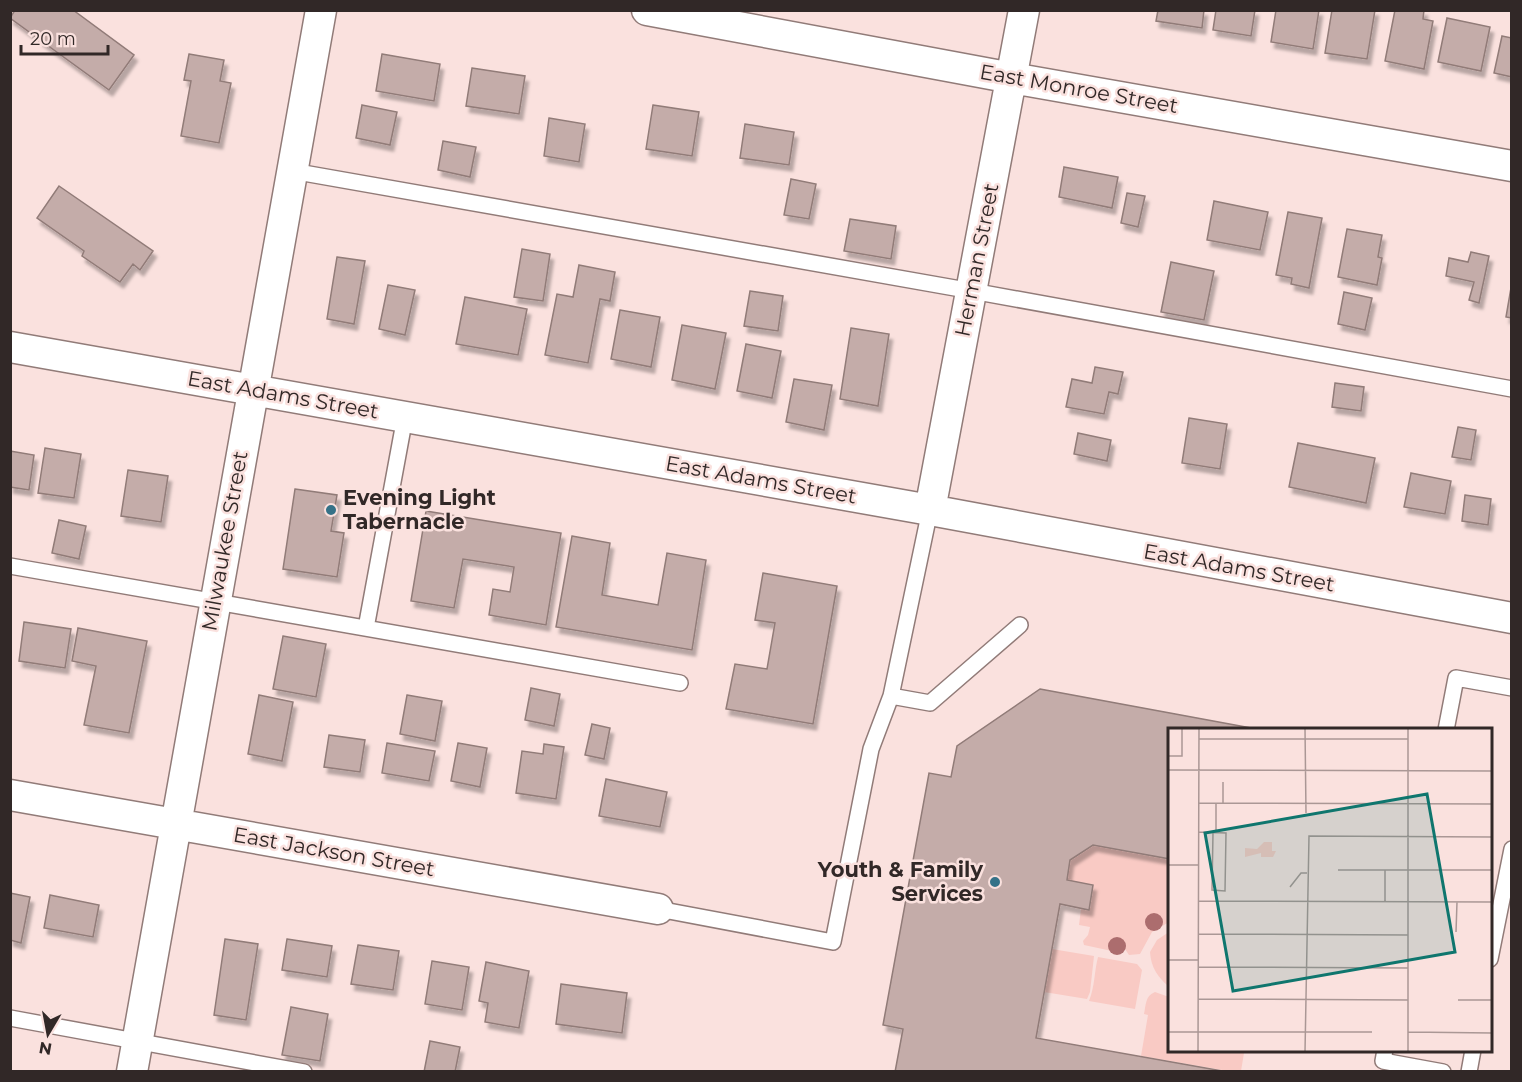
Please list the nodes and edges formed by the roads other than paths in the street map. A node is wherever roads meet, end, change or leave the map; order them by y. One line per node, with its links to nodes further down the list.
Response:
1 (321, 10): 6 (street, Milwaukee Street)
2 (647, 10): 4 (street, East Monroe Street)
3 (1024, 10): 4 (street, Herman Street)
4 (1012, 78): 5 (street, East Monroe Street); 7 (street, Herman Street)
5 (1512, 166)
6 (292, 171): 7 (lane); 10 (street, Milwaukee Street)
7 (972, 291): 9 (lane); 12 (street, Herman Street)
8 (10, 347): 10 (street, East Adams Street)
9 (1512, 389)
10 (252, 390): 11 (street, East Adams Street); 14 (street, Milwaukee Street)
11 (405, 417): 12 (street, East Adams Street); 17 (lane)
12 (930, 510): 15 (street, East Adams Street); 20 (lane)
13 (10, 566): 14 (lane)
14 (215, 601): 17 (lane); 23 (street, Milwaukee Street)
15 (1512, 618)
16 (1020, 625): 20 (lane)
17 (366, 628): 18 (lane)
18 (680, 683)
19 (1512, 688): 21 (lane)
20 (891, 696): 25 (lane)
21 (1446, 728)
22 (10, 795): 23 (street, East Jackson Street)
23 (175, 824): 25 (street, East Jackson Street); 28 (street, Milwaukee Street)
24 (1512, 849): 26 (lane)
25 (658, 909)
26 (1492, 954)
27 (10, 1018): 28 (lane)
28 (138, 1042): 31 (street, Milwaukee Street); 32 (lane)
29 (1385, 1052): 33 (lane)
30 (1473, 1052): 34 (lane)
31 (132, 1071)
32 (304, 1071)
33 (1443, 1071)
34 (1469, 1071)

